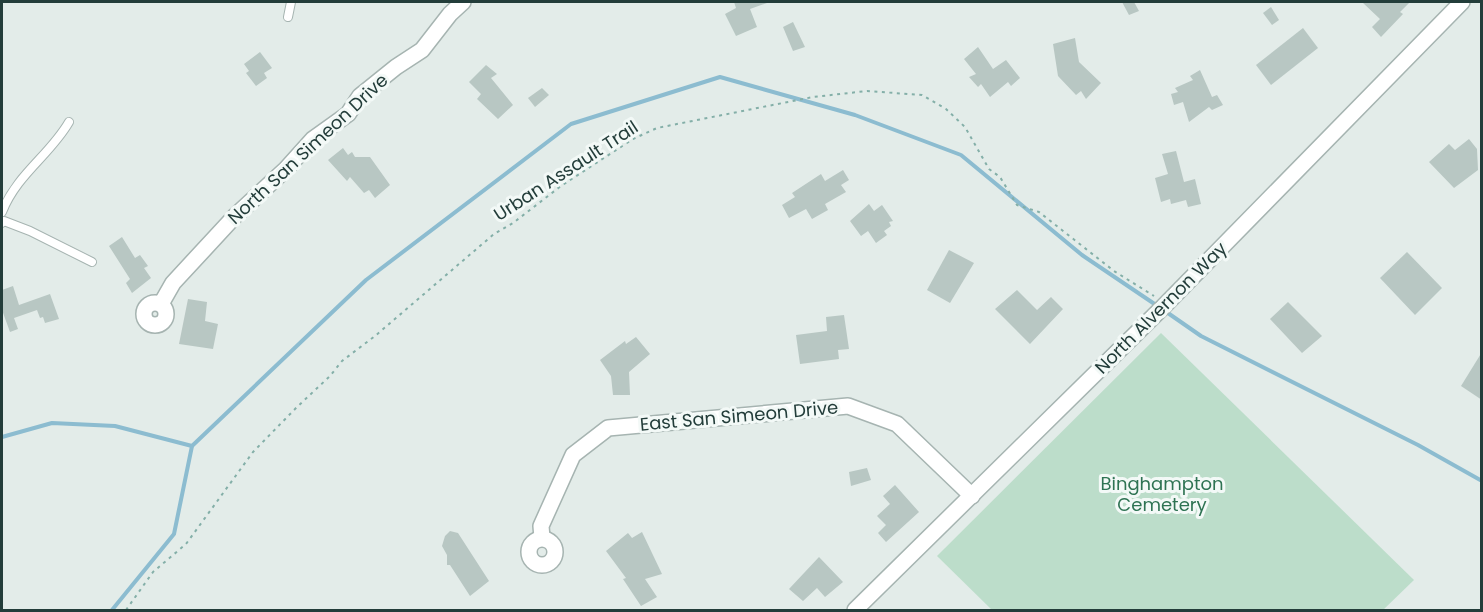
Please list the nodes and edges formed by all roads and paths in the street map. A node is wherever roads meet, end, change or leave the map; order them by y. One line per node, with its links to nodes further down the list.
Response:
1 (291, 2): 4 (lane)
2 (463, 2): 9 (street, North San Simeon Drive)
3 (1462, 2): 10 (street, North Alvernon Way)
4 (288, 17)
5 (69, 122): 6 (lane)
6 (2, 212)
7 (2, 223): 8 (lane)
8 (92, 262)
9 (162, 304)
10 (1166, 304): 11 (street, North Alvernon Way); 13 (path, Urban Assault Trail)
11 (972, 496): 12 (street, East San Simeon Drive); 14 (street, North Alvernon Way)
12 (542, 538)
13 (126, 610)
14 (855, 610)

